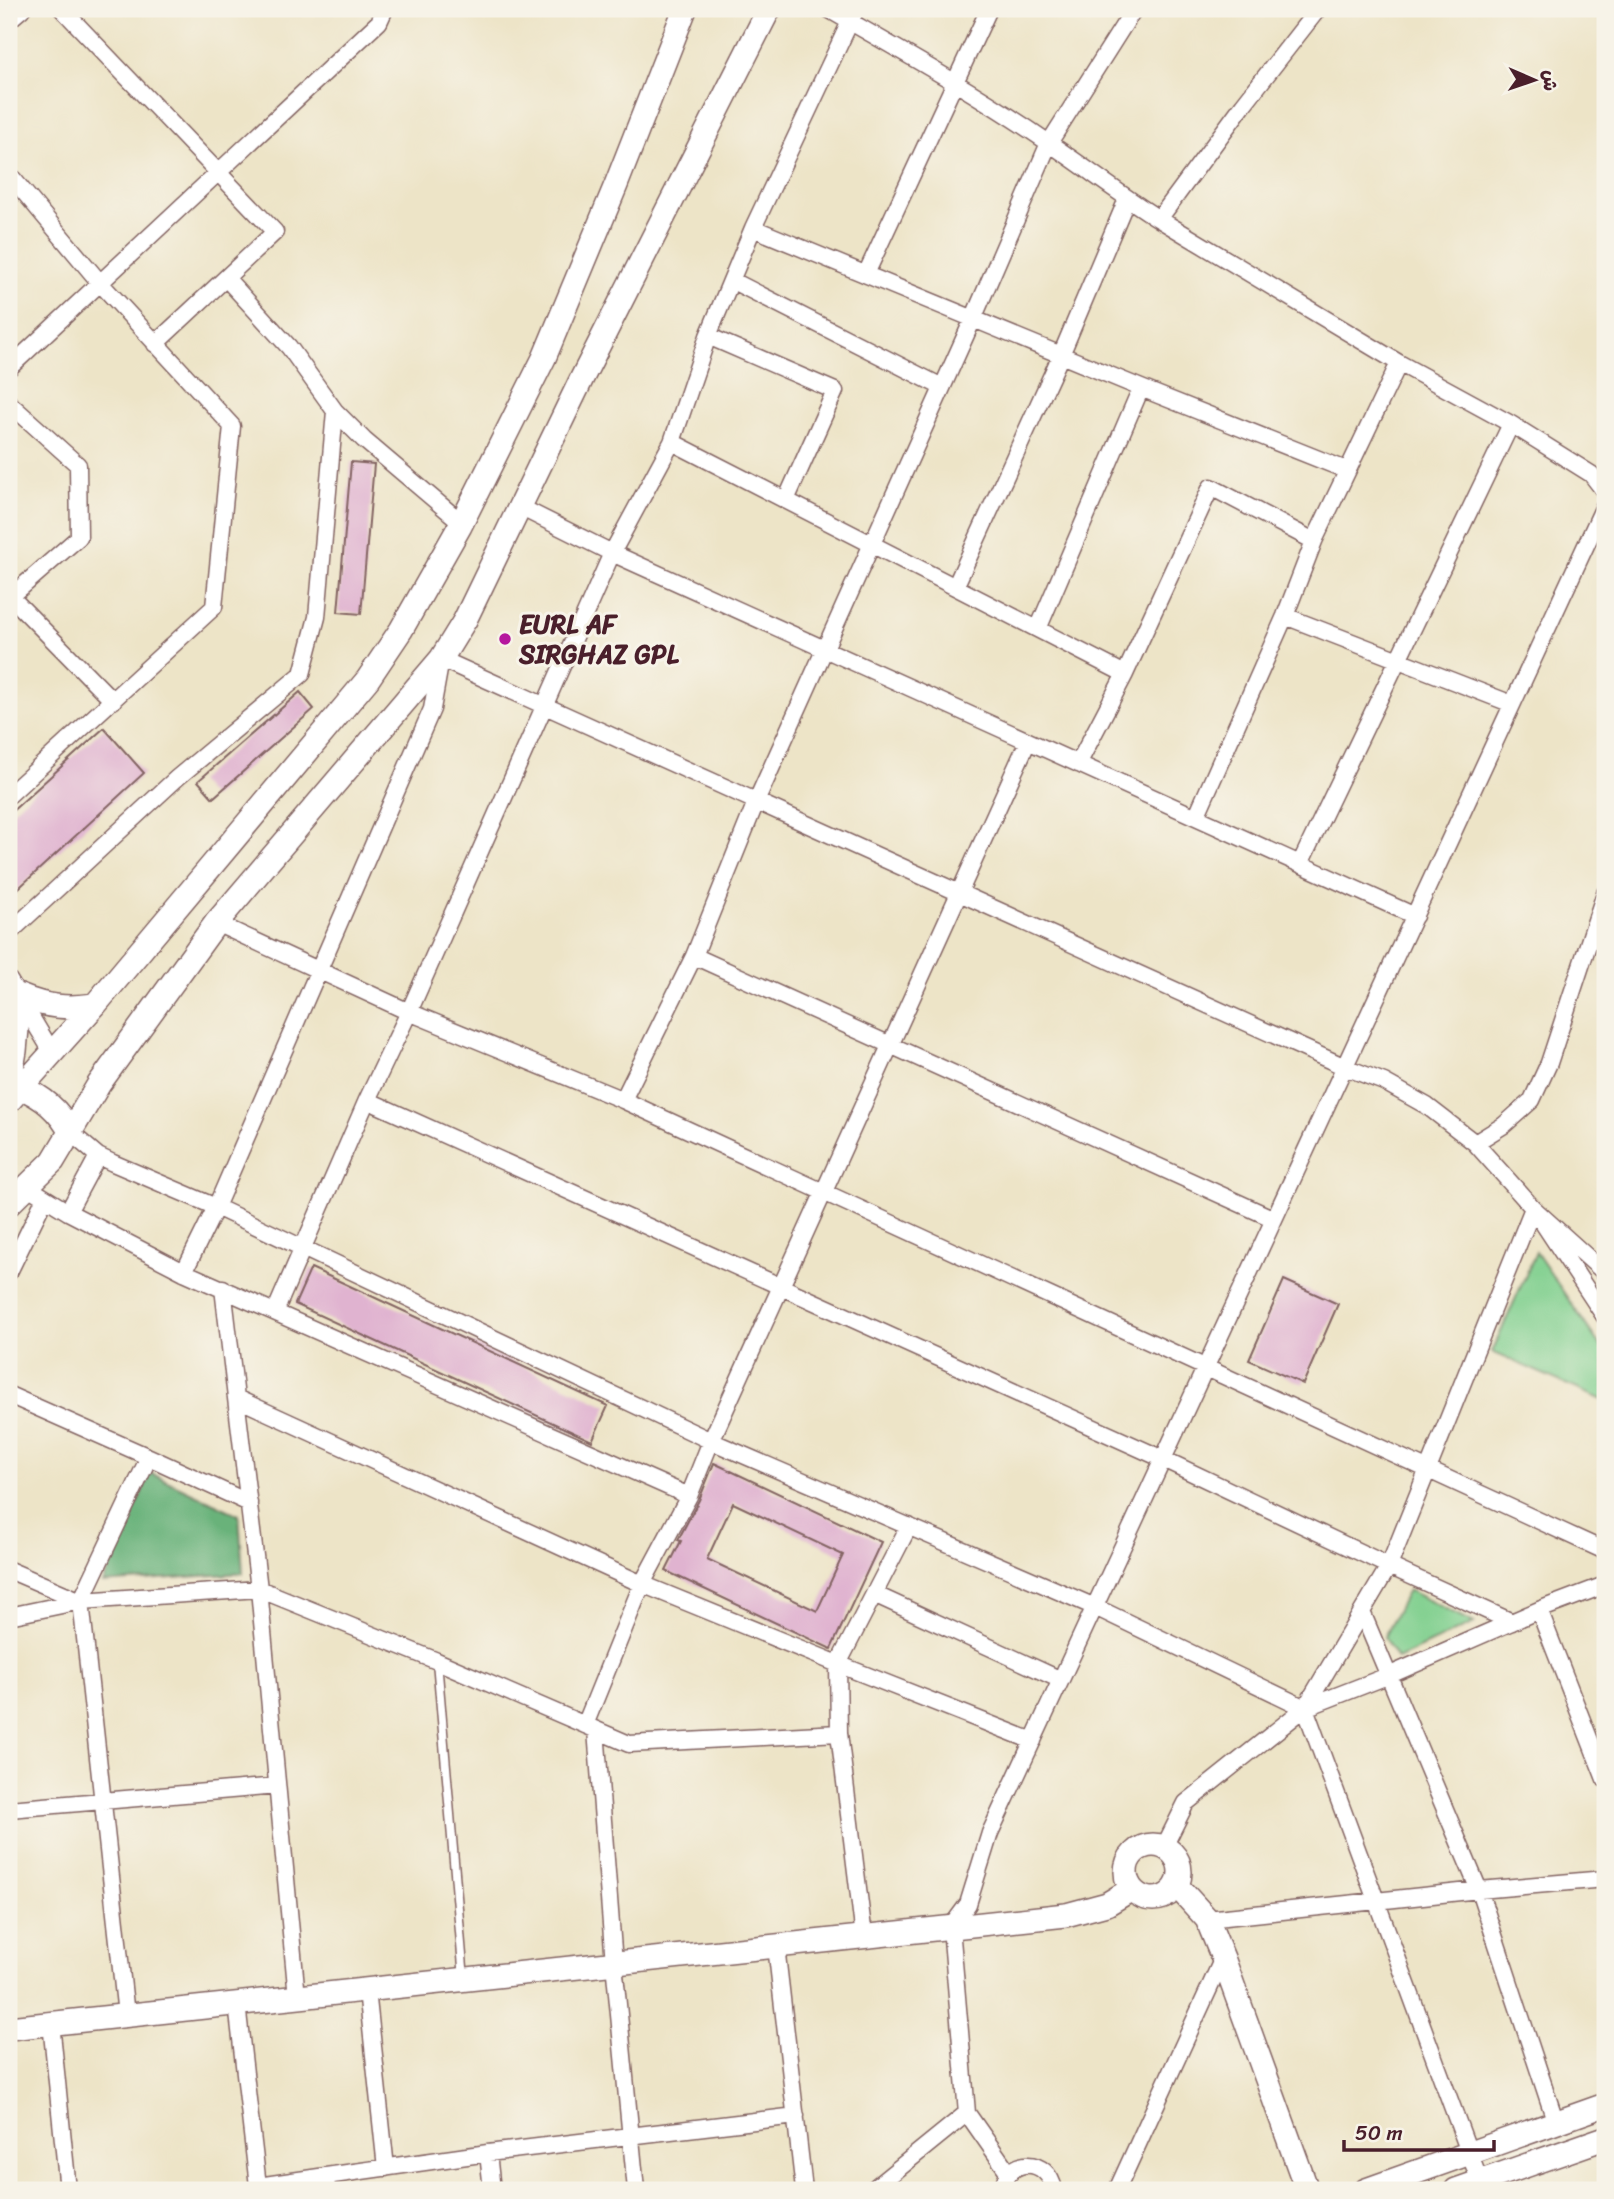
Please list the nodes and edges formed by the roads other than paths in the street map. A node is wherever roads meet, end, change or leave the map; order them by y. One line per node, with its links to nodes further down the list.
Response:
1 (22, 9): 11 (street)
2 (62, 9): 14 (street)
3 (385, 9): 14 (street)
4 (685, 9): 40 (street)
5 (769, 9): 39 (street)
6 (828, 9): 10 (street)
7 (989, 9): 12 (street)
8 (1135, 9): 13 (street)
9 (1318, 9): 17 (street)
10 (854, 15): 12 (street); 18 (street)
11 (9, 20)
12 (954, 81): 13 (street); 19 (street)
13 (1049, 143): 16 (street); 23 (street)
14 (217, 173): 20 (street); 22 (street)
15 (9, 174): 22 (street)
16 (1127, 199): 17 (street); 26 (street)
17 (1159, 219): 27 (street)
18 (753, 228): 19 (street); 21 (street)
19 (866, 274): 23 (street)
20 (226, 278): 25 (street); 32 (street)
21 (733, 281): 24 (street); 29 (street)
22 (101, 284): 25 (street); 28 (street)
23 (973, 319): 26 (street); 29 (street)
24 (708, 335): 34 (street); 37 (street)
25 (155, 344): 52 (street)
26 (1061, 355): 30 (street); 44 (street)
27 (1399, 363): 33 (street); 35 (street)
28 (9, 368)
29 (942, 387): 42 (street)
30 (1141, 388): 35 (street); 47 (street)
31 (9, 402): 45 (street)
32 (335, 411): 40 (street); 65 (street)
33 (1511, 424): 36 (street); 50 (street)
34 (672, 442): 37 (street); 43 (street)
35 (1346, 470): 41 (street)
36 (1605, 492)
37 (786, 500): 42 (street)
38 (1605, 504): 53 (street)
39 (520, 507): 43 (street); 49 (street)
40 (462, 523): 69 (street)
41 (1314, 541): 46 (street); 51 (street)
42 (871, 543): 44 (street); 48 (street)
43 (612, 553): 48 (street); 54 (street)
44 (955, 587): 47 (street)
45 (9, 597): 52 (street)
46 (1285, 616): 50 (street); 59 (street)
47 (1038, 629): 51 (street)
48 (825, 649): 55 (street); 58 (street)
49 (441, 659): 54 (street); 64 (street); 67 (street)
50 (1398, 660): 53 (street); 60 (street)
51 (1125, 674): 56 (street)
52 (113, 701): 57 (street)
53 (1513, 704): 63 (street)
54 (545, 707): 58 (street); 70 (street)
55 (1028, 741): 56 (street); 62 (street)
56 (1078, 764): 59 (street)
57 (9, 795)
58 (756, 802): 62 (street); 66 (street)
59 (1196, 817): 60 (street)
60 (1300, 864): 63 (street)
61 (1605, 893): 78 (street)
62 (959, 894): 71 (street); 73 (street)
63 (1415, 916): 73 (street)
64 (216, 923): 67 (street); 77 (street)
65 (9, 933)
66 (694, 956): 71 (street); 76 (street)
67 (320, 970): 70 (street); 83 (street)
68 (14, 988): 69 (street); 72 (street); 74 (street)
69 (95, 1005): 72 (street)
70 (409, 1012): 75 (street); 76 (street)
71 (891, 1045): 81 (street); 86 (street)
72 (52, 1052): 74 (street)
73 (1345, 1067): 78 (street); 86 (street)
74 (12, 1091): 77 (street)
75 (367, 1100): 87 (street); 91 (street)
76 (623, 1100): 81 (street)
77 (71, 1133): 79 (street); 80 (street)
78 (1475, 1143): 84 (street)
79 (98, 1156): 83 (street); 85 (street)
80 (27, 1187): 82 (street); 85 (street); 88 (street)
81 (824, 1192): 91 (street); 95 (street)
82 (9, 1204)
83 (216, 1207): 87 (street); 89 (street)
84 (1533, 1208): 90 (street); 94 (street); 101 (street)
85 (68, 1212): 89 (street)
86 (1274, 1219): 95 (street)
87 (303, 1248): 93 (street); 98 (street)
88 (9, 1272)
89 (184, 1272): 92 (street)
90 (1605, 1273)
91 (781, 1287): 98 (street); 100 (street)
92 (223, 1288): 93 (street); 97 (street)
93 (275, 1312): 102 (street)
94 (1605, 1317)
95 (1206, 1367): 100 (street); 101 (street)
96 (9, 1395): 99 (street)
97 (236, 1398): 103 (street); 108 (street)
98 (711, 1441): 102 (street); 104 (street)
99 (149, 1457): 103 (street); 112 (street)
100 (1163, 1459): 106 (street); 113 (street)
101 (1429, 1470): 105 (street); 106 (street)
102 (689, 1496): 108 (street)
103 (249, 1503): 110 (street)
104 (909, 1527): 111 (street); 113 (street)
105 (1605, 1551)
106 (1389, 1566): 115 (street); 117 (street)
107 (9, 1570): 112 (street)
108 (642, 1584): 119 (street); 123 (street)
109 (1605, 1585): 114 (street)
110 (259, 1588): 112 (street); 118 (street); 127 (street)
111 (874, 1594): 119 (street); 121 (street)
112 (81, 1601): 116 (street); 128 (street)
113 (1095, 1606): 121 (street); 122 (street)
114 (1539, 1610): 117 (street); 126 (street)
115 (1362, 1612): 120 (street); 122 (street)
116 (9, 1616)
117 (1512, 1622): 120 (street)
118 (437, 1661): 123 (street); 142 (lane)
119 (838, 1664): 124 (street); 125 (street)
120 (1390, 1675): 122 (street); 134 (street)
121 (1061, 1680): 125 (street)
122 (1306, 1707): 130 (street); 135 (street)
123 (591, 1727): 124 (street); 141 (street)
124 (839, 1733): 138 (street)
125 (1033, 1741): 137 (street)
126 (1605, 1779)
127 (277, 1786): 128 (street); 144 (street)
128 (103, 1801): 129 (street); 146 (street)
129 (9, 1809)
130 (1164, 1847): 132 (street); 133 (street)
131 (1605, 1879): 134 (street)
132 (1177, 1886): 133 (street); 136 (street)
133 (1132, 1889): 137 (street)
134 (1479, 1890): 135 (street); 152 (street)
135 (1376, 1902): 136 (street); 156 (street)
136 (1207, 1919): 140 (street)
137 (951, 1927): 138 (street); 150 (street)
138 (864, 1937): 139 (street)
139 (776, 1946): 141 (street); 151 (street)
140 (1223, 1958): 169 (street); 171 (street)
141 (614, 1963): 142 (street); 153 (street)
142 (464, 1979): 143 (street)
143 (367, 1990): 144 (street); 157 (street)
144 (297, 1997): 145 (street)
145 (237, 2004): 146 (street); 160 (street)
146 (126, 2015): 147 (street)
147 (51, 2023): 148 (street); 162 (street)
148 (9, 2028)
149 (1605, 2105): 152 (street)
150 (967, 2113): 158 (street); 166 (street)
151 (796, 2116): 153 (street); 165 (street)
152 (1556, 2123): 156 (street)
153 (630, 2136): 155 (street); 164 (street)
154 (1605, 2138): 161 (street)
155 (488, 2153): 157 (street); 163 (street)
156 (1469, 2153): 161 (street); 172 (street)
157 (386, 2168): 159 (street)
158 (1009, 2174): 167 (street); 168 (street)
159 (327, 2183): 160 (street)
160 (293, 2185)
161 (1481, 2186): 173 (street)
162 (68, 2190)
163 (492, 2190)
164 (636, 2190)
165 (804, 2190)
166 (872, 2190)
167 (1002, 2190)
168 (1054, 2190)
169 (1117, 2190)
170 (1301, 2190): 171 (street)
171 (1306, 2190)
172 (1366, 2190)
173 (1456, 2190)

